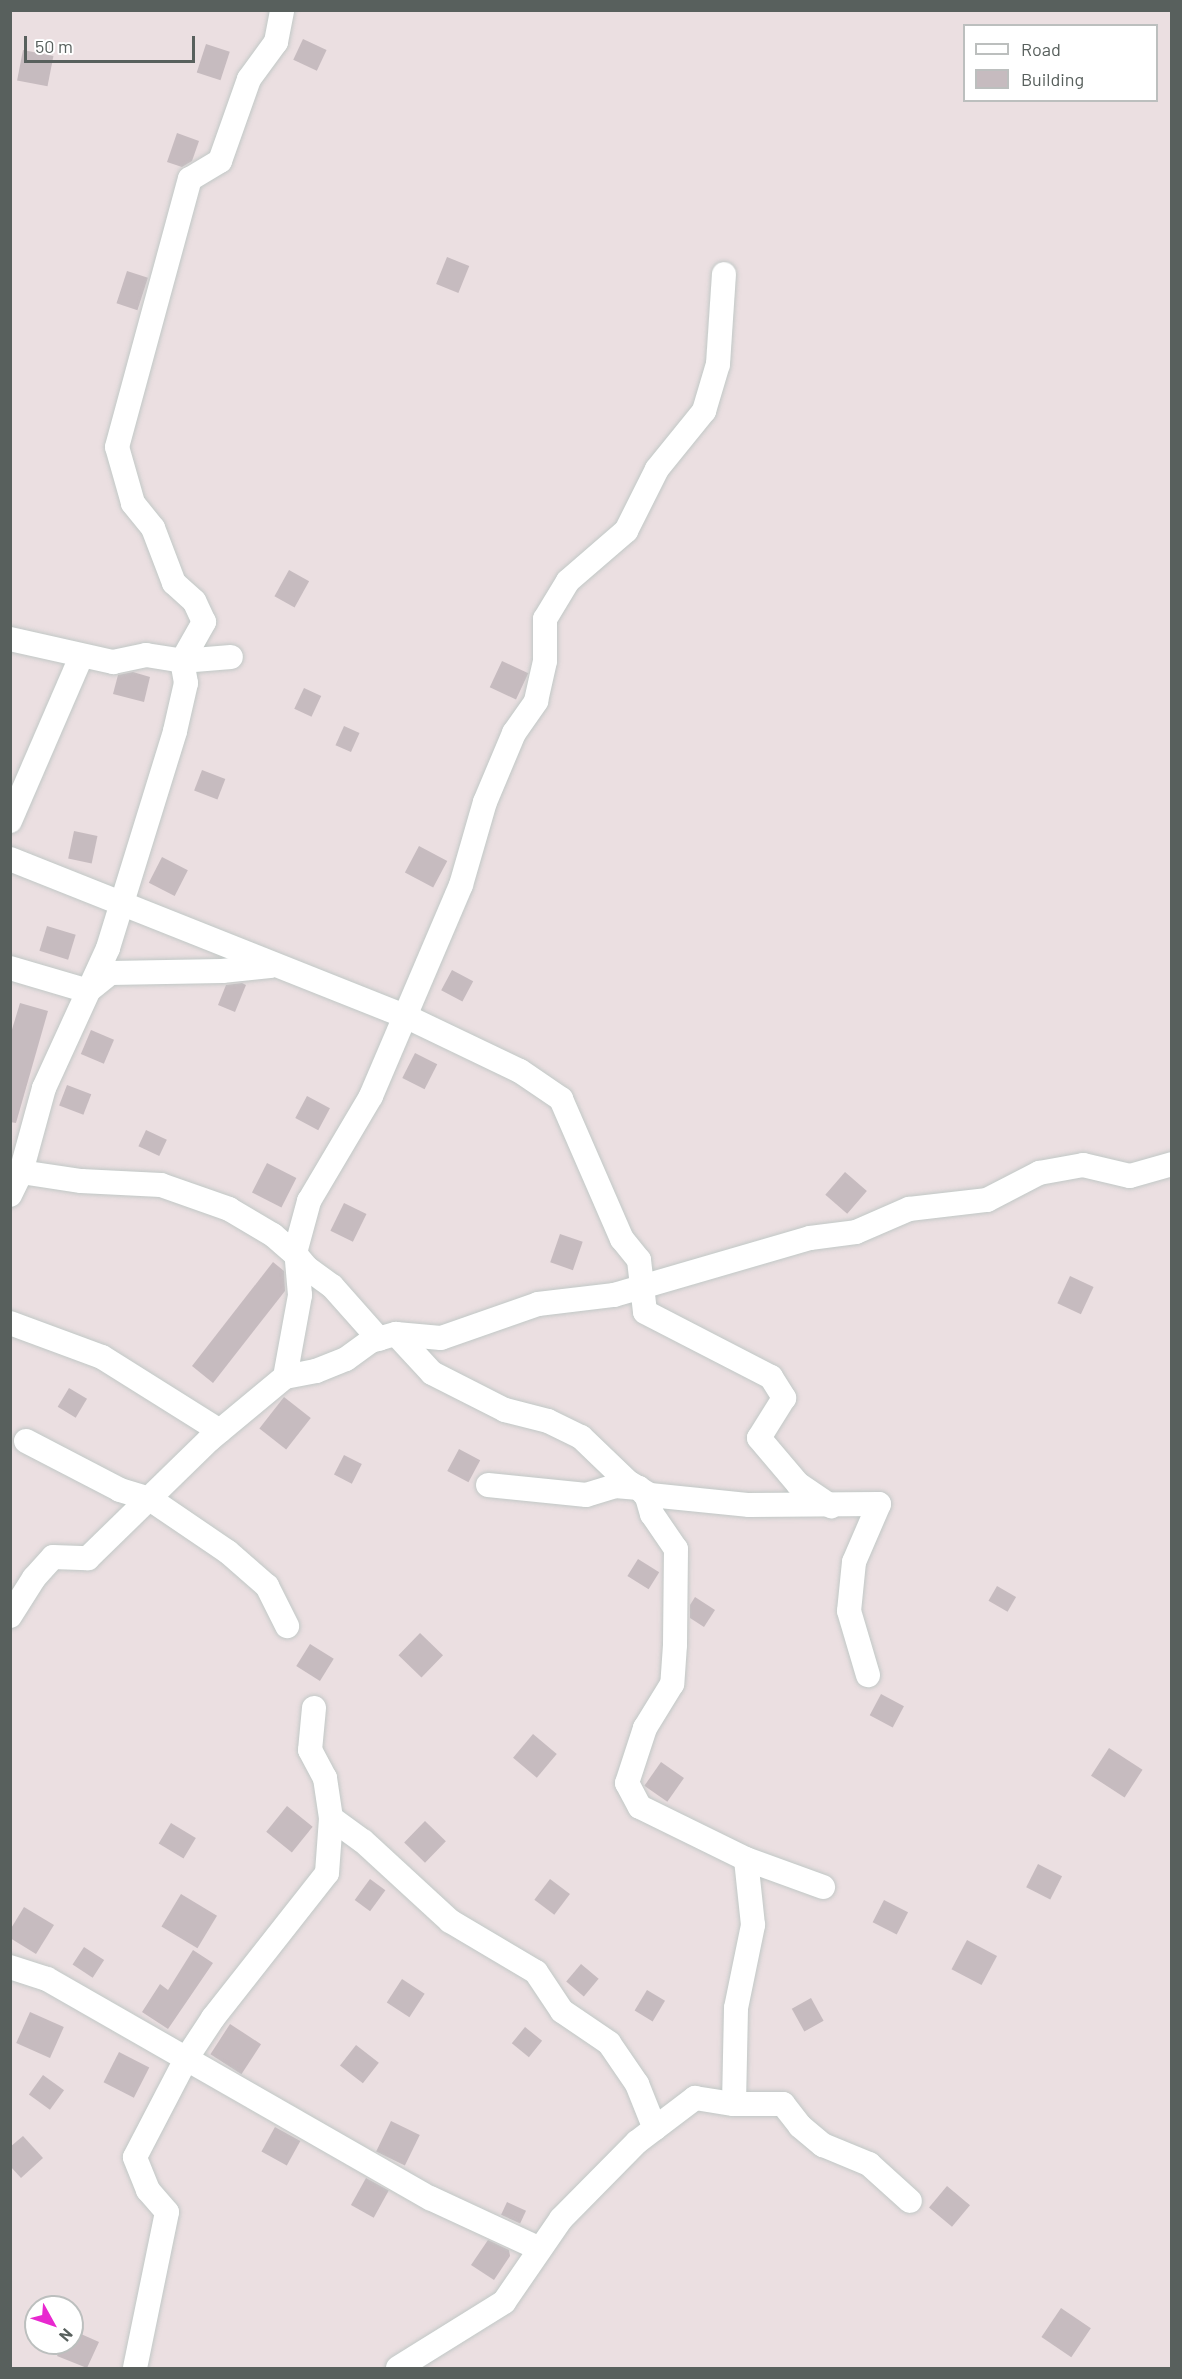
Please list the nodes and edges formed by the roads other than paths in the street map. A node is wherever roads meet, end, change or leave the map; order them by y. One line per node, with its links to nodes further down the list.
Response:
1 (282, 10): 6 (street)
2 (724, 274): 13 (street)
3 (10, 639): 4 (street)
4 (81, 657): 6 (street); 7 (street)
5 (231, 657): 6 (street)
6 (182, 661): 9 (street)
7 (10, 821)
8 (10, 859): 9 (street)
9 (119, 905): 10 (street); 12 (street)
10 (272, 966): 12 (street); 13 (street)
11 (10, 968): 12 (street)
12 (88, 991): 15 (street)
13 (405, 1016): 17 (street); 18 (street)
14 (1172, 1164): 18 (street)
15 (21, 1172): 16 (street); 17 (street)
16 (10, 1195)
17 (296, 1255): 20 (street); 21 (street)
18 (640, 1287): 20 (street); 27 (street)
19 (10, 1323): 22 (street)
20 (388, 1336): 21 (street); 25 (street)
21 (285, 1377): 22 (street)
22 (219, 1431): 26 (street)
23 (26, 1441): 26 (street)
24 (488, 1485): 25 (street)
25 (639, 1488): 27 (street); 33 (street)
26 (150, 1499): 28 (street); 29 (street)
27 (831, 1506): 30 (street)
28 (10, 1616)
29 (287, 1626)
30 (868, 1675)
31 (315, 1708): 32 (street)
32 (331, 1818): 36 (street); 37 (street)
33 (746, 1859): 34 (street); 38 (street)
34 (824, 1887)
35 (10, 1967): 36 (street)
36 (186, 2059): 42 (street); 43 (street)
37 (637, 2084): 39 (street); 40 (street)
38 (734, 2104): 39 (street); 41 (street)
39 (678, 2111): 40 (street)
40 (655, 2129): 42 (street)
41 (910, 2201)
42 (540, 2249): 44 (street)
43 (135, 2368)
44 (398, 2368)

